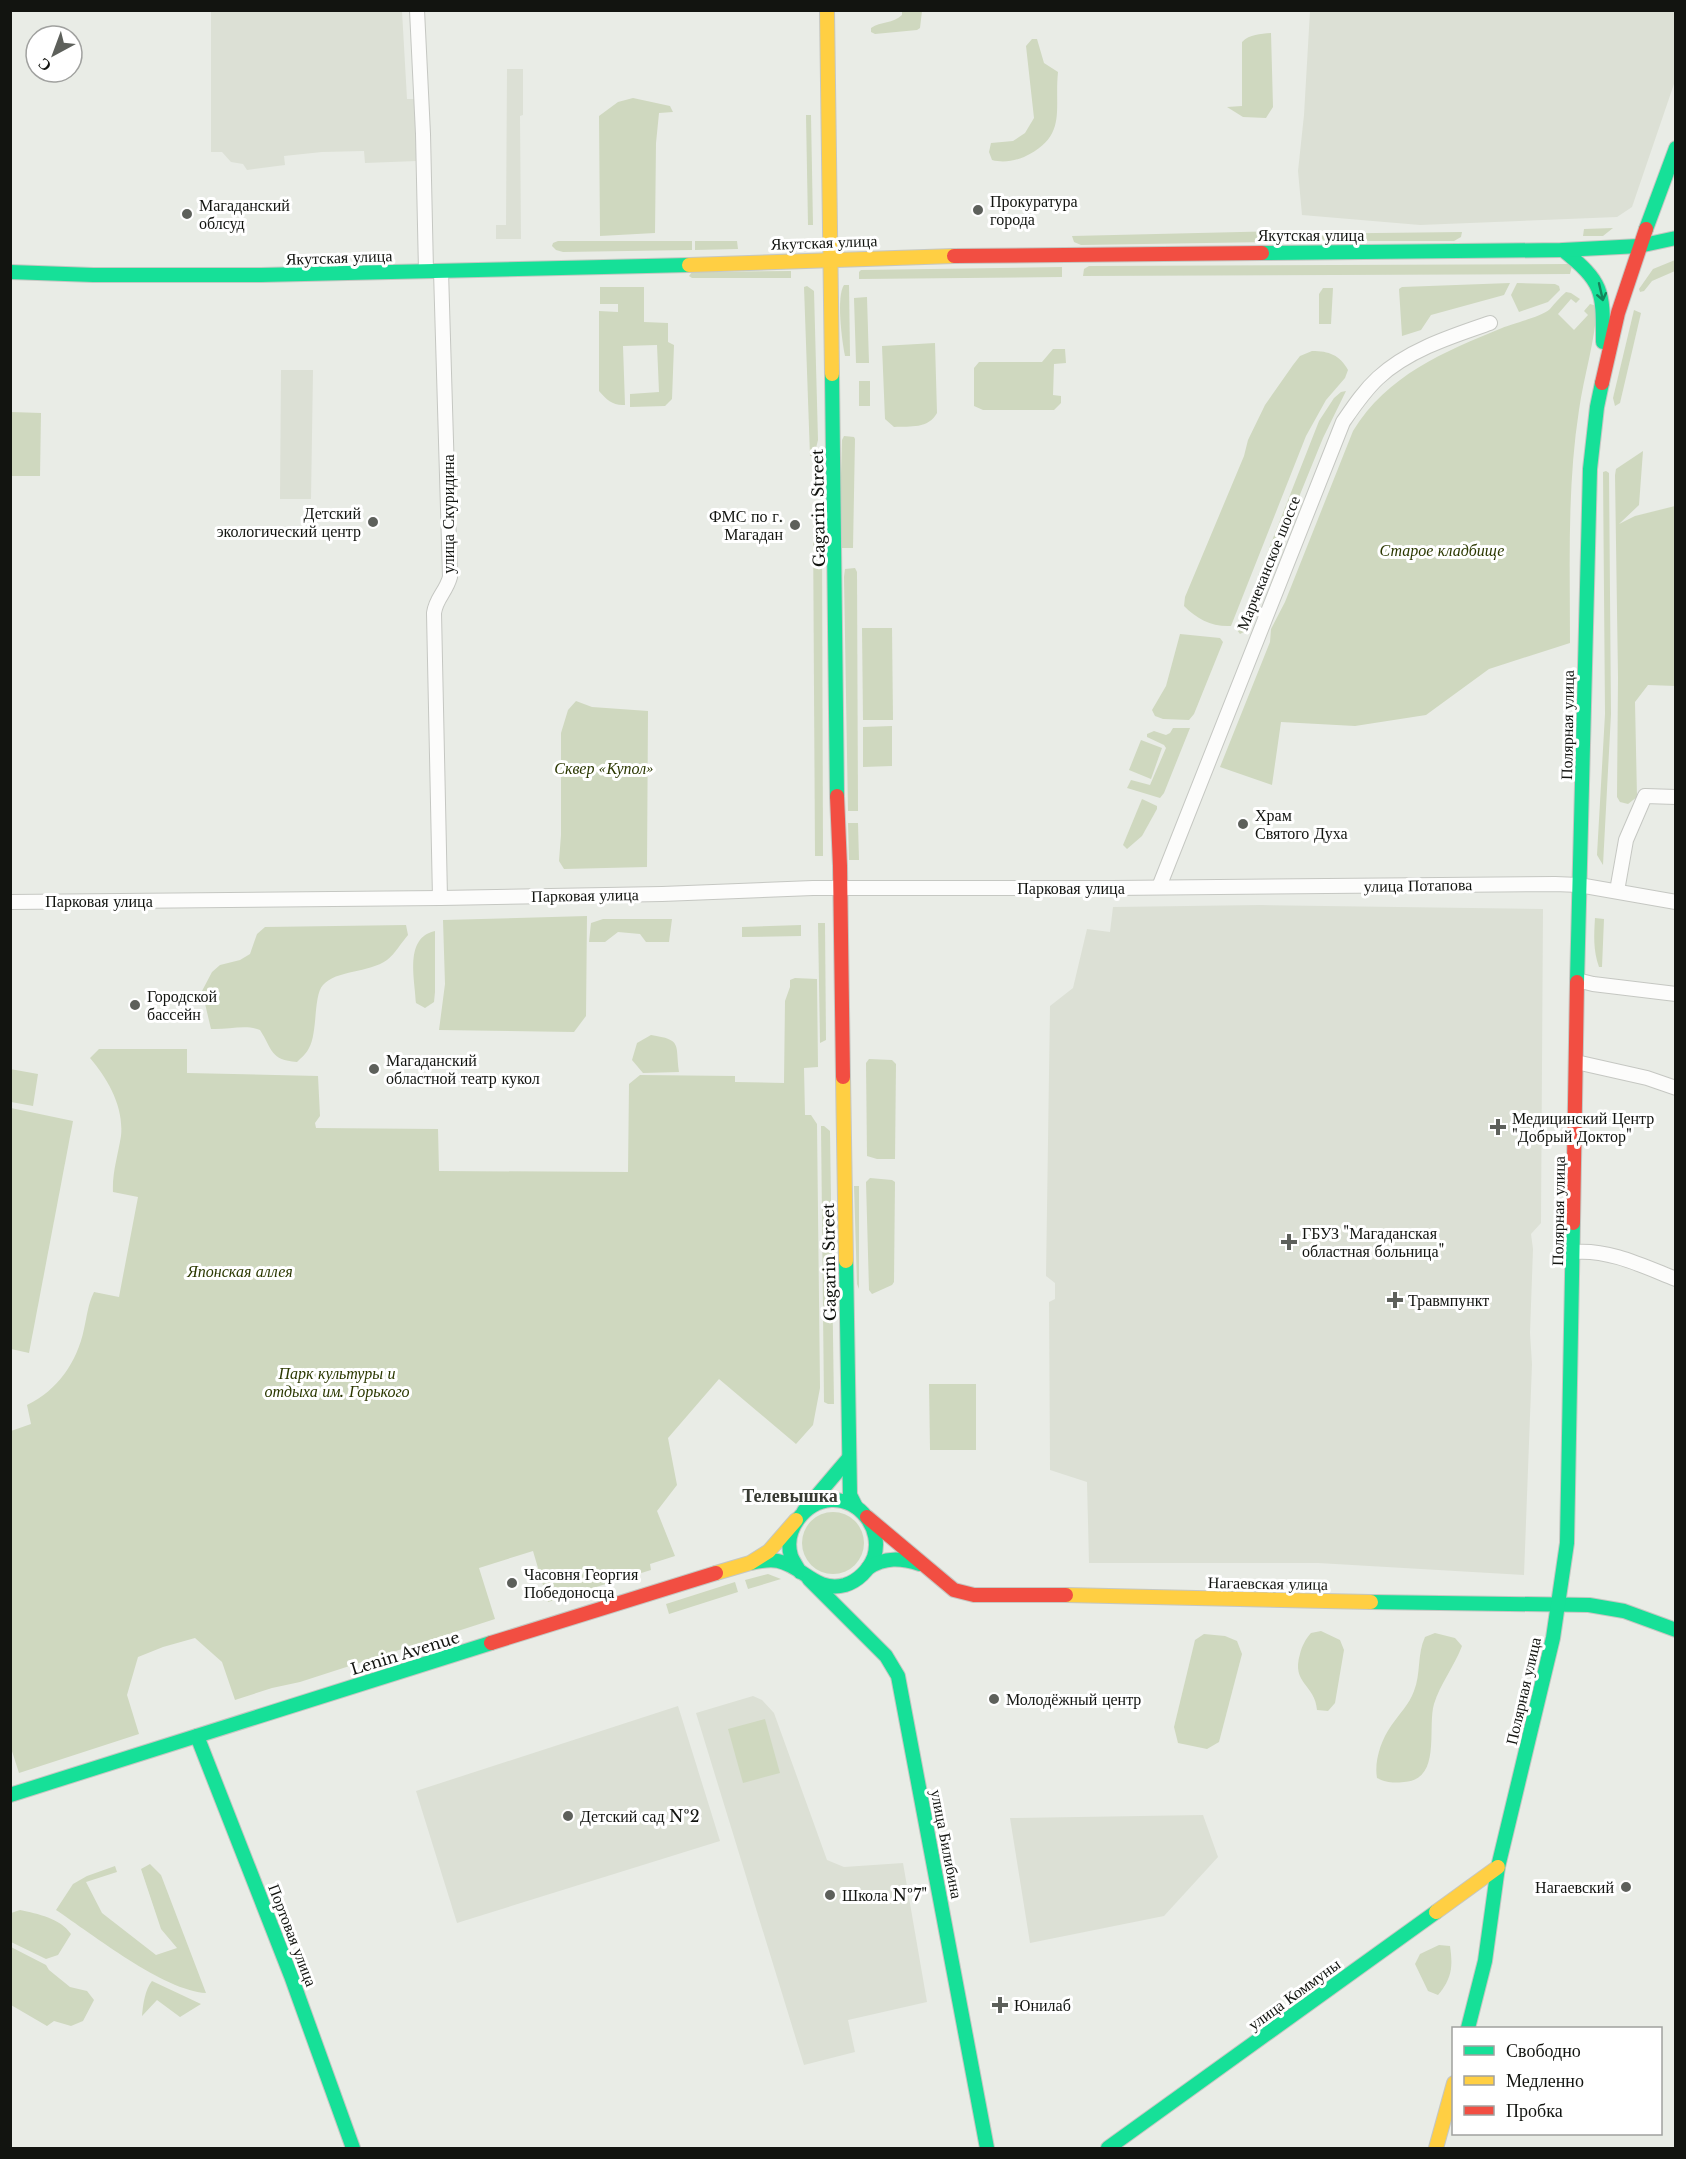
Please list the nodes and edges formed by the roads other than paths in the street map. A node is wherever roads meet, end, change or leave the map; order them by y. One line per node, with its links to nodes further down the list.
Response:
1 (417, 10): 9 (street)
2 (827, 10): 7 (main road, Gagarin Street)
3 (1676, 148): 5 (main road, Полярная улица)
4 (1676, 238): 5 (main road)
5 (1639, 246): 6 (main road, Якутская улица); 12 (main road, Полярная улица)
6 (1563, 250): 7 (main road, Якутская улица); 12 (main road, one-way to 12)
7 (831, 258): 8 (main road, Якутская улица); 16 (main road, Gagarin Street)
8 (441, 270): 9 (main road, Якутская улица); 18 (street, улица Скуридина)
9 (426, 271): 10 (main road, Якутская улица)
10 (10, 272)
11 (1490, 323): 15 (street, Марчеканское шоссе)
12 (1603, 377): 14 (main road, Полярная улица)
13 (1676, 797): 17 (street)
14 (1579, 885): 15 (street, улица Потапова); 17 (street, улица Потапова); 21 (main road, Полярная улица)
15 (1159, 887): 16 (street, Парковая улица)
16 (840, 888): 18 (street, Парковая улица); 27 (main road, Gagarin Street)
17 (1617, 891): 20 (street, улица Потапова)
18 (441, 897): 19 (street, Парковая улица)
19 (10, 902)
20 (1676, 902)
21 (1577, 980): 22 (street); 23 (main road, Полярная улица)
22 (1676, 994)
23 (1576, 1062): 24 (street); 25 (main road, Полярная улица)
24 (1676, 1088)
25 (1574, 1252): 26 (street); 34 (main road, Полярная улица)
26 (1676, 1279)
27 (849, 1458): 28 (main road, Gagarin Street); 29 (main road)
28 (860, 1511): 29 (main road); 31 (main road, Нагаевская улица); 32 (main road)
29 (800, 1515): 30 (main road, Lenin Avenue); 33 (main road)
30 (750, 1563): 33 (main road); 37 (main road, Lenin Avenue)
31 (922, 1564): 32 (main road); 34 (main road, Нагаевская улица)
32 (865, 1572): 33 (main road); 36 (main road)
33 (805, 1576): 36 (main road, улица Билибина)
34 (1558, 1605): 35 (main road, Нагаевская улица); 39 (main road, Полярная улица)
35 (1676, 1629)
36 (863, 1633): 43 (main road, улица Билибина)
37 (197, 1736): 38 (main road, Lenin Avenue); 42 (main road, Портовая улица)
38 (10, 1795)
39 (1498, 1867): 40 (main road, Полярная улица); 44 (main road, улица Коммуны)
40 (1467, 2027)
41 (1452, 2090): 45 (main road)
42 (354, 2148)
43 (987, 2148)
44 (1108, 2148)
45 (1436, 2148)

